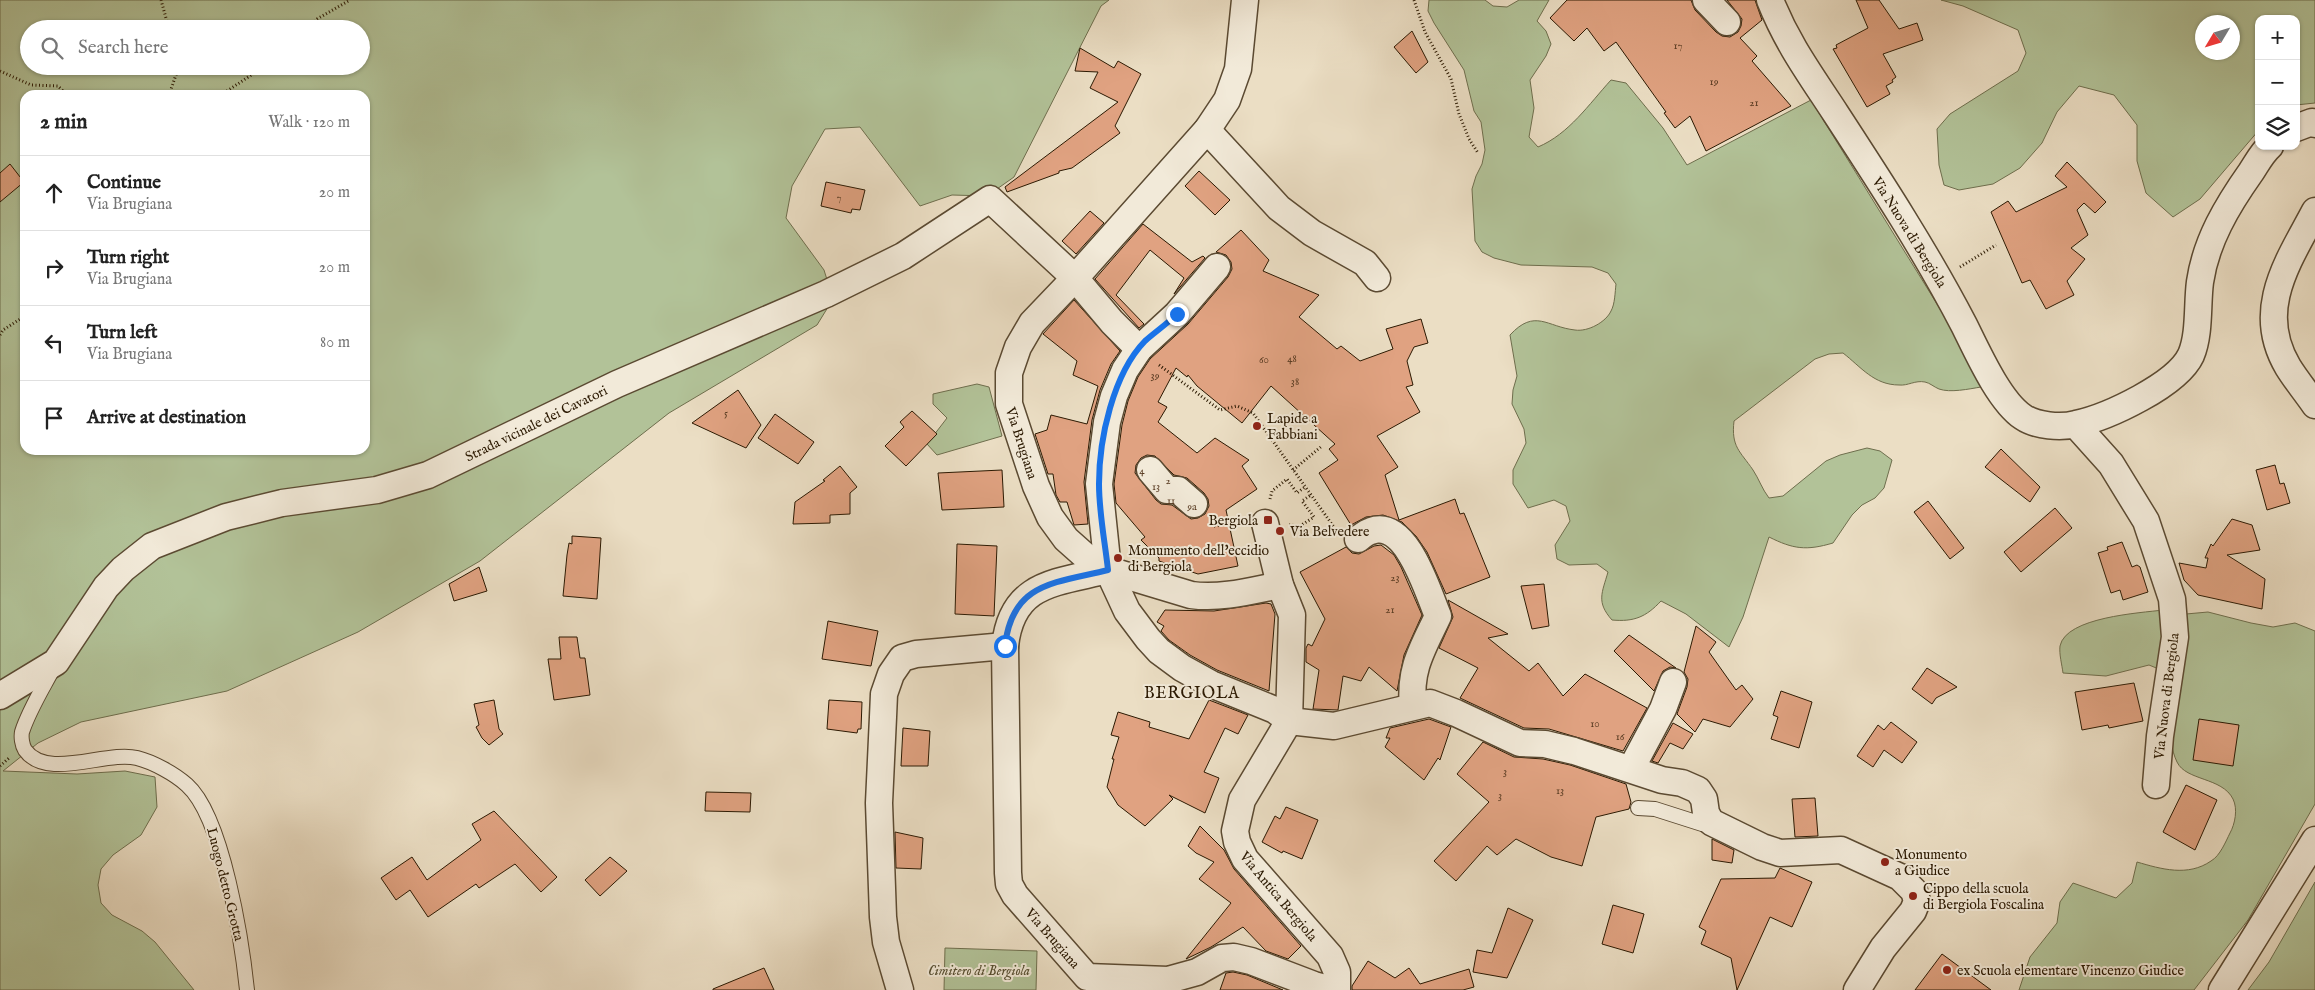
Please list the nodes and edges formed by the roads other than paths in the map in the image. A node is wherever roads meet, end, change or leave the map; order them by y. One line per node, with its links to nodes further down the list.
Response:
1 (1245, 0): 7 (street, Via Brugiana)
2 (1706, 0): 4 (street)
3 (1770, 0): 15 (street, Via Nuova di Bergiola)
4 (1727, 22)
5 (2315, 124): 6 (street)
6 (2300, 126)
7 (1207, 130): 11 (street, Via Brugiana); 12 (street)
8 (2267, 150): 15 (street, Via Nuova di Bergiola)
9 (2315, 211): 14 (street)
10 (1217, 267): 13 (street)
11 (1076, 278): 13 (street); 20 (street, Via Brugiana); 23 (street, Strada vicinale dei Cavatori)
12 (1377, 278)
13 (1139, 349): 20 (street)
14 (2315, 405)
15 (2076, 425): 29 (street, Via Nuova di Bergiola)
16 (1150, 470): 17 (street)
17 (1194, 504)
18 (1266, 523): 21 (street)
19 (1358, 539): 26 (street)
20 (1108, 570): 21 (street, Via Brugiana); 22 (street, Via Brugiana); 27 (street)
21 (1280, 585): 27 (street)
22 (1005, 646): 34 (street); 35 (street, Via Brugiana)
23 (56, 662): 25 (street, Strada vicinale dei Cavatori); 33 (lane, Luogo detto Grotta)
24 (1673, 682): 28 (street)
25 (0, 696)
26 (1413, 706): 27 (street); 28 (street)
27 (1289, 721): 35 (street, Via Antica Bergiola)
28 (1631, 769): 31 (street)
29 (2156, 785)
30 (1638, 808): 31 (lane)
31 (1711, 822): 36 (street)
32 (2315, 840): 37 (street)
33 (247, 990)
34 (900, 990)
35 (1335, 990)
36 (1857, 990)
37 (2222, 990)

